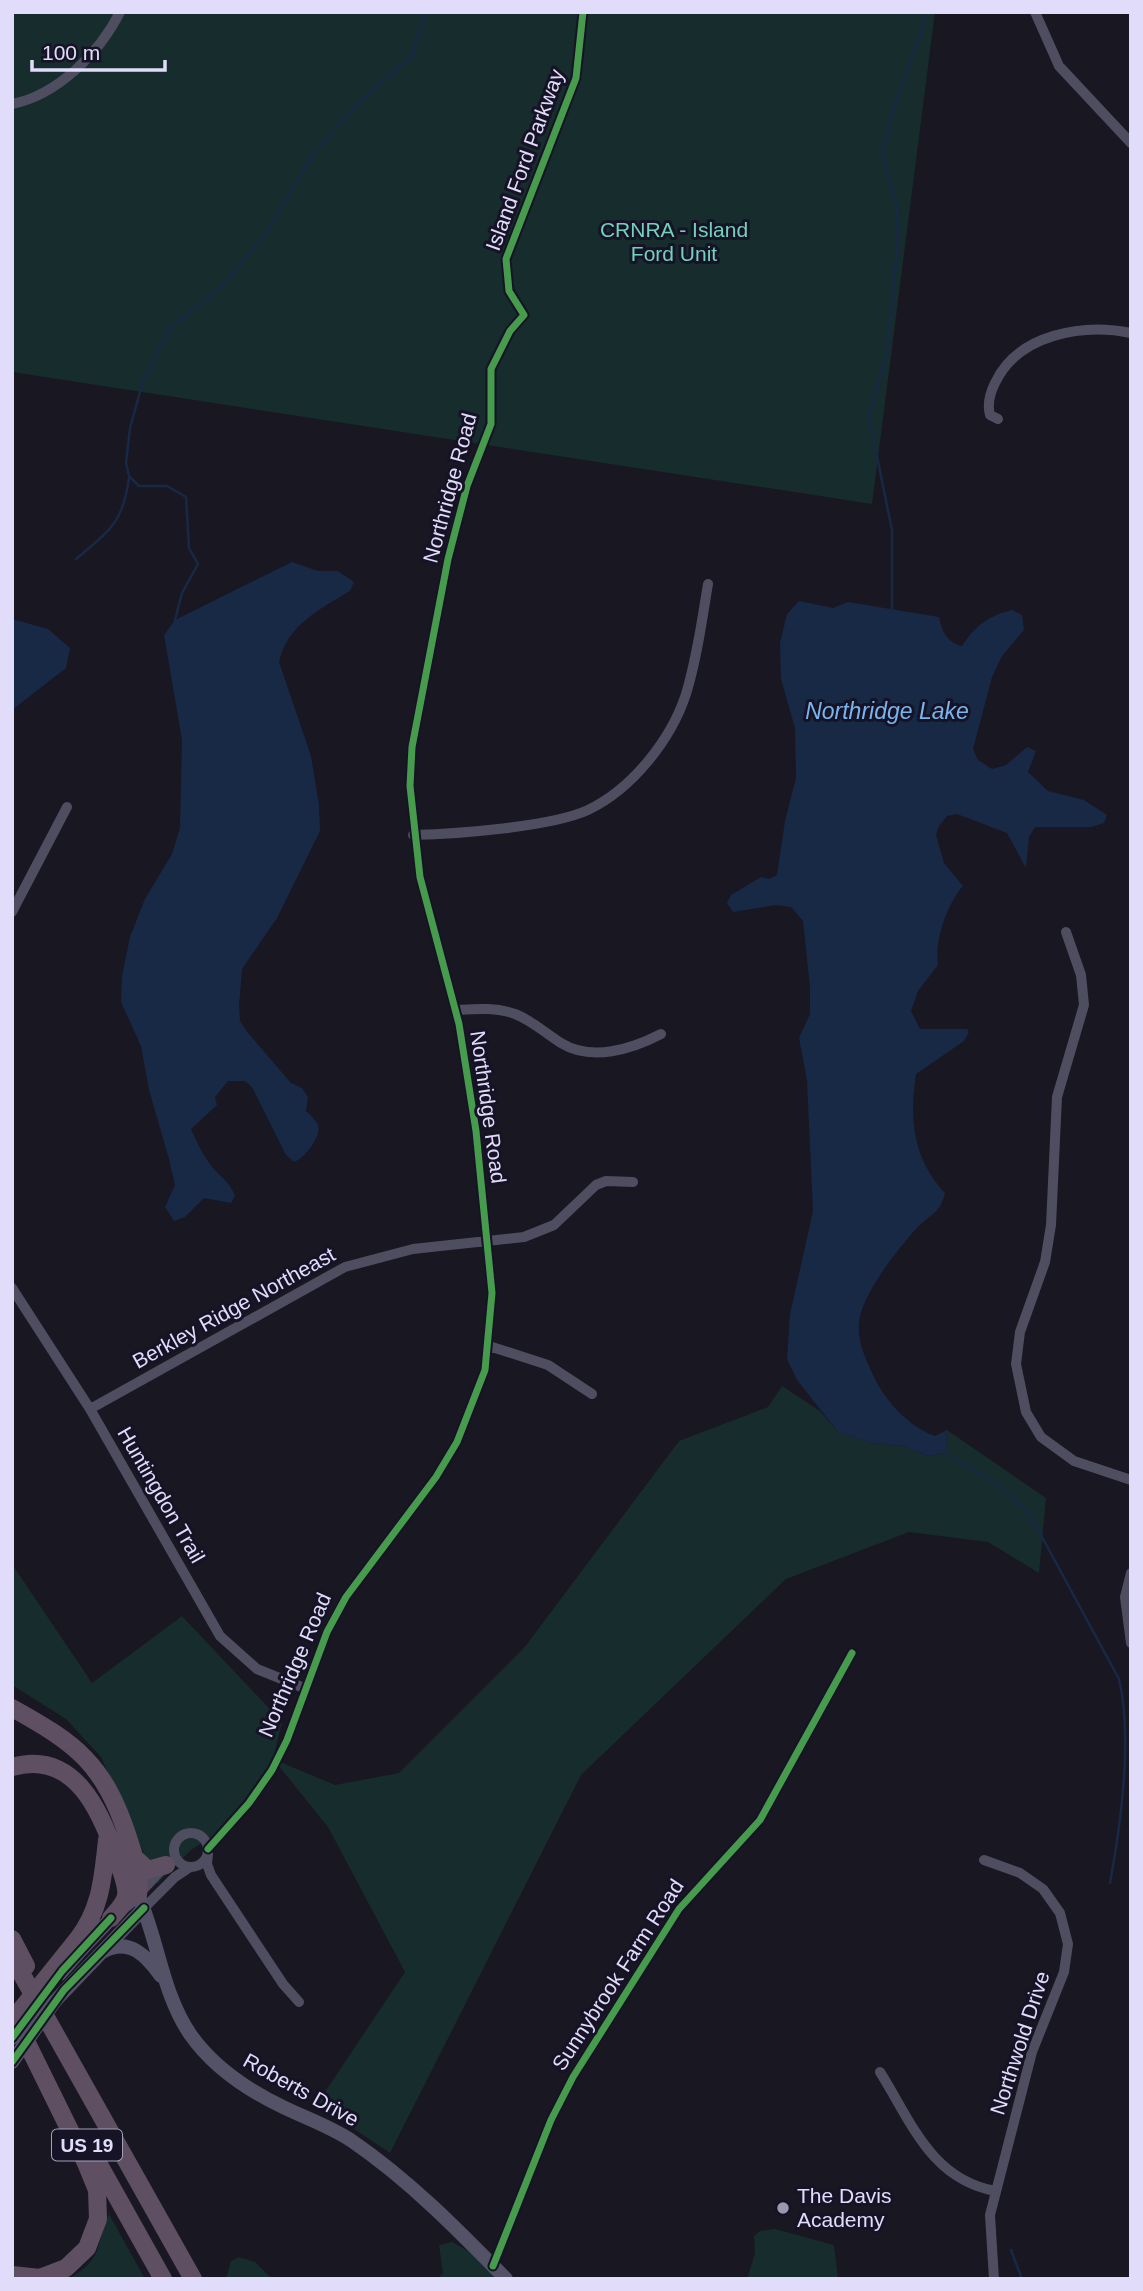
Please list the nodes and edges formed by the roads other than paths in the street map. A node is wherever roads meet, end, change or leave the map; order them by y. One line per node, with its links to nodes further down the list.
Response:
1 (120, 12): 4 (street)
2 (583, 12): 6 (street, Island Ford Parkway)
3 (1035, 12): 5 (street)
4 (12, 104)
5 (1131, 143)
6 (524, 315): 11 (street, Northridge Road)
7 (1131, 333): 8 (street)
8 (998, 419)
9 (708, 583): 11 (street)
10 (67, 807): 12 (street)
11 (413, 835): 14 (street, Northridge Road)
12 (12, 912)
13 (1066, 932): 22 (street)
14 (455, 1010): 15 (street); 17 (street, Northridge Road)
15 (661, 1034)
16 (633, 1182): 17 (street, Berkley Ridge Northeast)
17 (488, 1241): 19 (street, Northridge Road); 21 (street, Berkley Ridge Northeast)
18 (12, 1288): 21 (street, Huntingdon Trail)
19 (489, 1346): 20 (street); 26 (street, Northridge Road)
20 (592, 1394)
21 (90, 1409): 26 (street, Huntingdon Trail)
22 (1131, 1480)
23 (1131, 1573): 24 (street)
24 (1131, 1643)
25 (852, 1653): 54 (street, Sunnybrook Farm Road)
26 (304, 1688): 29 (street, Northridge Road)
27 (12, 1708): 34 (highway)
28 (12, 1767): 30 (highway)
29 (230, 1823): 31 (street); 33 (street, Northridge Road)
30 (108, 1833): 39 (highway); 42 (highway)
31 (197, 1834): 32 (street); 33 (street)
32 (175, 1846): 36 (street, Northridge Road); 37 (street)
33 (208, 1851): 37 (street, Northridge Road); 38 (street)
34 (135, 1858): 36 (highway); 39 (highway)
35 (984, 1860): 53 (street, Northwold Drive)
36 (166, 1865): 39 (street, Northridge Road)
37 (192, 1867): 38 (street); 39 (street, Northridge Road)
38 (211, 1875): 46 (street)
39 (136, 1898): 40 (highway); 44 (street, Northridge Road); 45 (street, Roberts Drive)
40 (111, 1918): 42 (street)
41 (12, 1940): 52 (highway)
42 (79, 1945): 48 (highway, bridge); 49 (street, bridge)
43 (12, 1957): 52 (highway, US 19)
44 (90, 1963): 45 (street); 50 (street, Northridge Road, bridge)
45 (170, 1987): 54 (street, Roberts Drive)
46 (299, 2002)
47 (12, 2012): 55 (highway); 56 (highway, US 19)
48 (12, 2021)
49 (12, 2038)
50 (12, 2062)
51 (880, 2072): 53 (street)
52 (125, 2156): 57 (highway, US 19)
53 (995, 2191): 59 (street, Northwold Drive)
54 (494, 2266): 58 (street, Roberts Drive)
55 (12, 2275)
56 (163, 2279)
57 (193, 2279)
58 (506, 2279)
59 (994, 2279)

